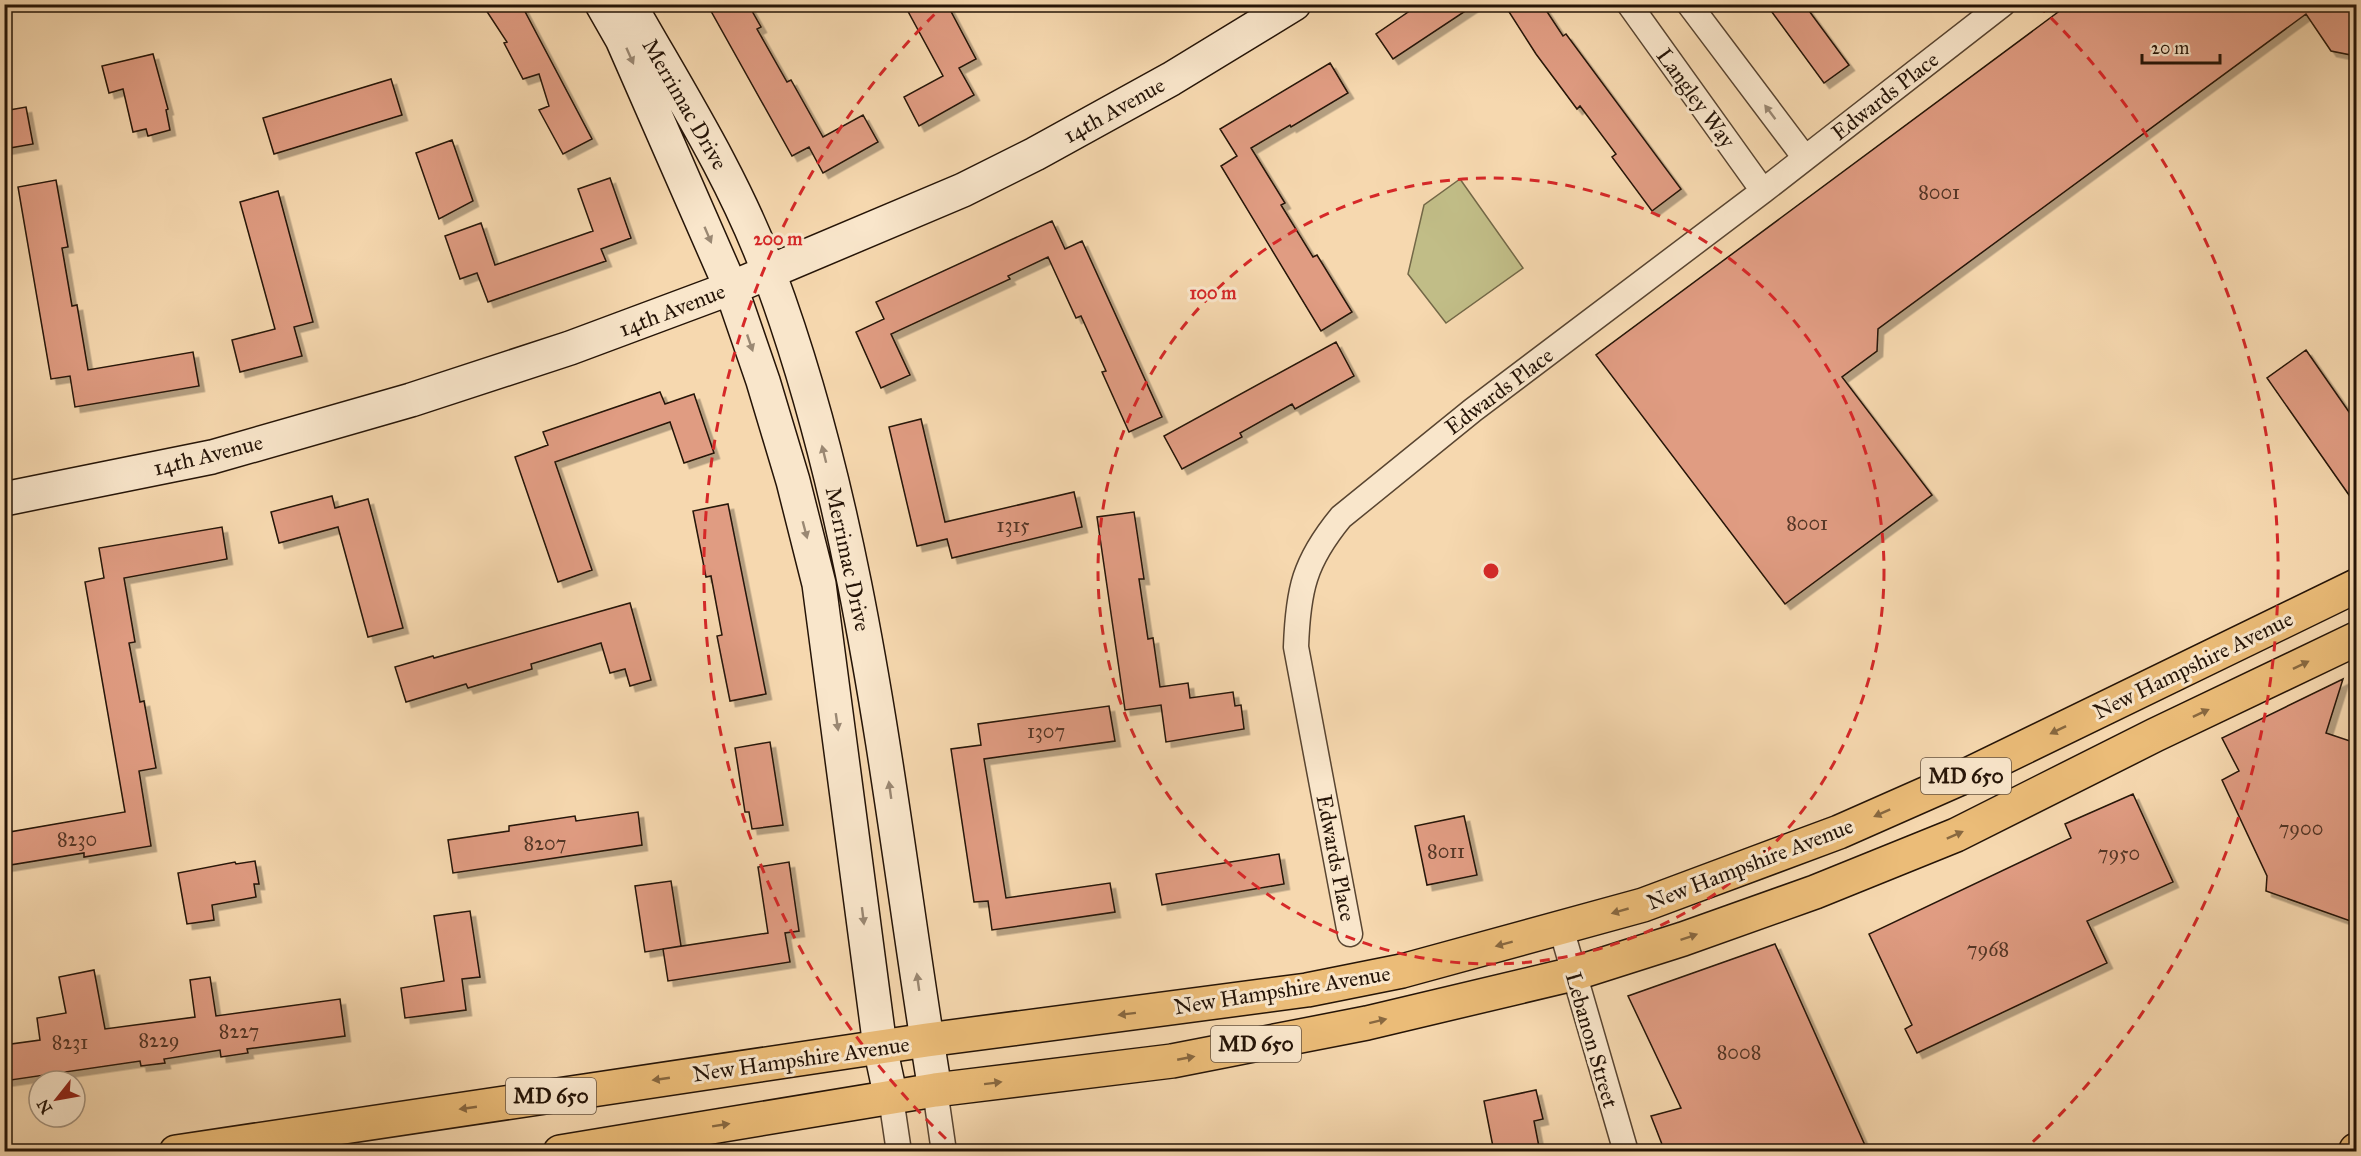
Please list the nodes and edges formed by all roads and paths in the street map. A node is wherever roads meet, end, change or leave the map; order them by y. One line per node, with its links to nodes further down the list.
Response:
1 (602, 4): 10 (street, Merrimac Drive, one-way to 10)
2 (629, 4): 9 (street, Merrimac Drive)
3 (1294, 4): 9 (street, 14th Avenue)
4 (1629, 4): 8 (street, Langley Way)
5 (1689, 4): 7 (street, one-way to 5)
6 (2003, 4): 7 (street, Edwards Place)
7 (1805, 158): 8 (street, Edwards Place)
8 (1763, 191): 15 (street, Edwards Place)
9 (769, 272): 10 (street, 14th Avenue); 17 (street, Merrimac Drive, one-way to 9)
10 (731, 288): 11 (street, 14th Avenue); 18 (street, Merrimac Drive, one-way to 18)
11 (4, 499)
12 (2356, 586): 14 (main road, New Hampshire Avenue / MD 650, one-way to 14)
13 (2356, 639): 16 (main road, New Hampshire Avenue / MD 650, one-way to 13)
14 (1560, 928): 16 (street, Lebanon Street); 17 (main road, New Hampshire Avenue / MD 650, one-way to 17)
15 (1350, 934)
16 (1573, 974): 19 (main road, New Hampshire Avenue / MD 650, one-way to 16); 25 (street, Lebanon Street)
17 (927, 1040): 18 (main road, New Hampshire Avenue / MD 650); 19 (street, Merrimac Drive)
18 (880, 1047): 20 (street, Merrimac Drive); 21 (main road, New Hampshire Avenue / MD 650, one-way to 21)
19 (935, 1090): 20 (main road, New Hampshire Avenue / MD 650); 24 (street, Merrimac Drive)
20 (891, 1098): 22 (main road, New Hampshire Avenue / MD 650, one-way to 20); 23 (street, Merrimac Drive)
21 (176, 1152)
22 (560, 1152)
23 (899, 1152)
24 (944, 1152)
25 (1626, 1152)

